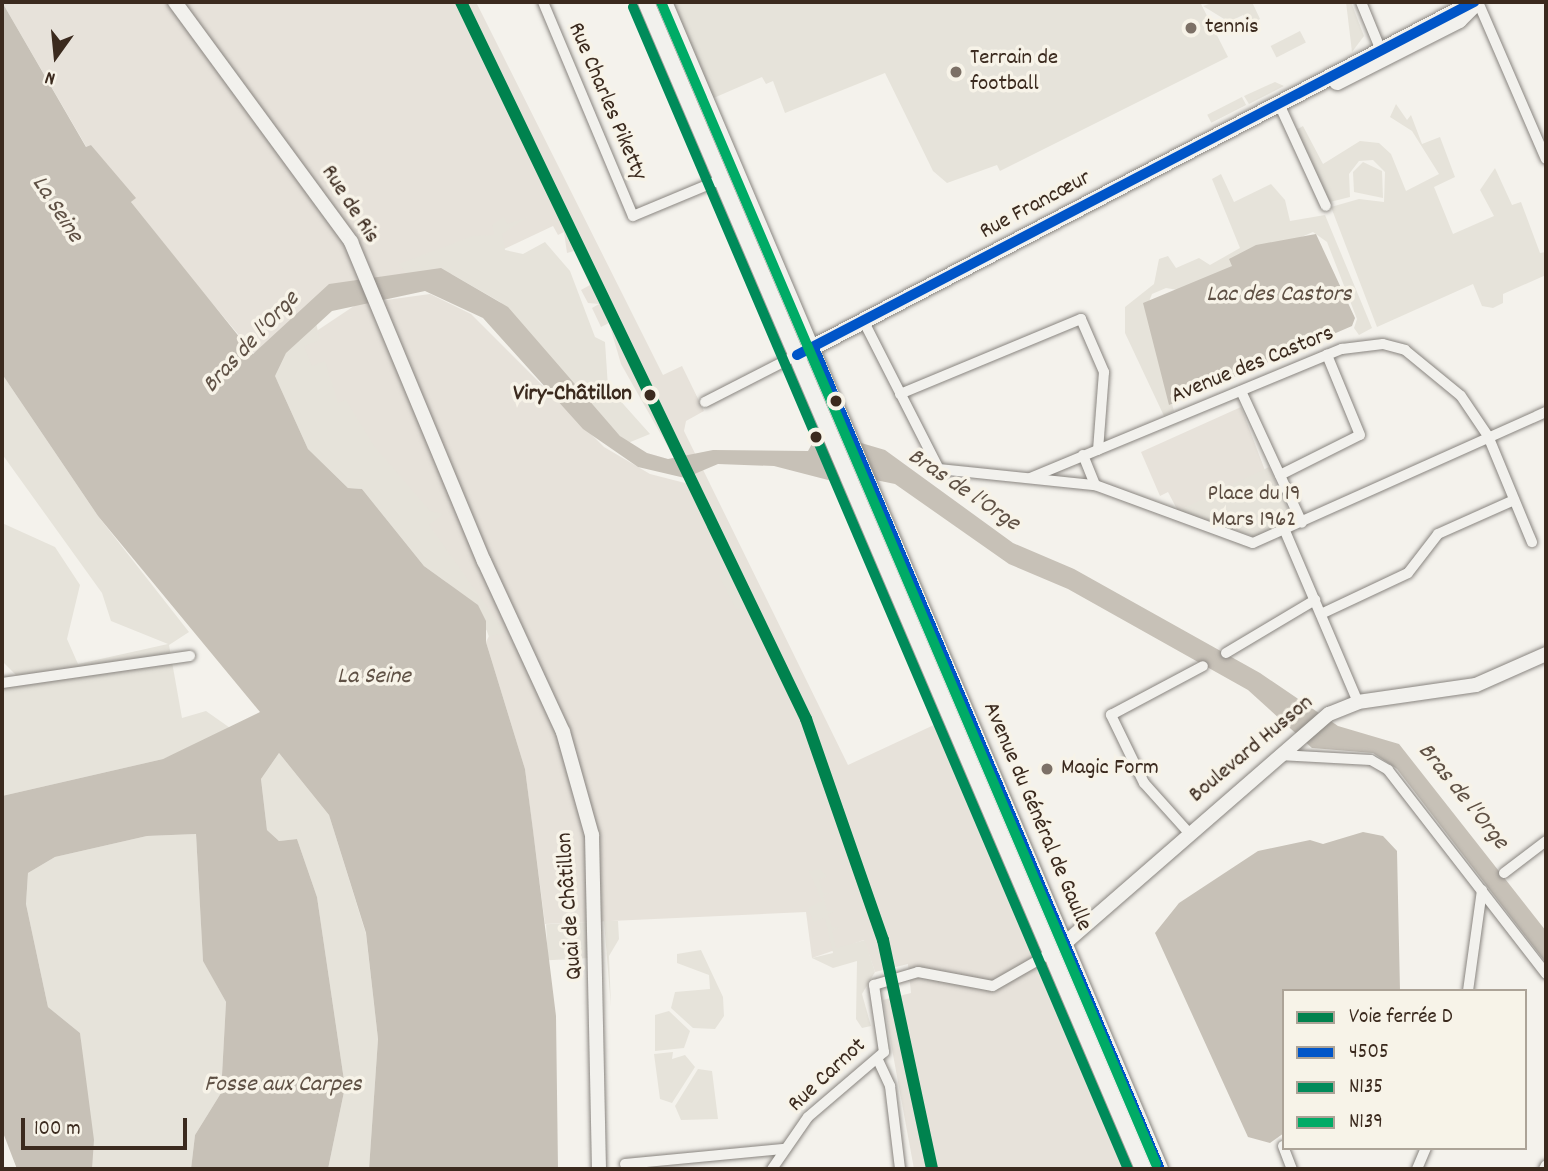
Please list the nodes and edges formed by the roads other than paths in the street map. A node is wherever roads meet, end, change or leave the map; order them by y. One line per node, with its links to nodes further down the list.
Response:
1 (175, 2): 23 (main road, Rue de Ris)
2 (543, 2): 10 (street, Rue Charles Piketty)
3 (646, 2): 10 (main road)
4 (664, 2): 13 (main road)
5 (1361, 2): 7 (street)
6 (1476, 2): 7 (main road, Rue Francœur); 9 (street)
7 (1382, 53): 8 (main road, Rue Francœur)
8 (1279, 104): 11 (street); 12 (main road, Rue Francœur)
9 (1546, 159)
10 (722, 179): 14 (main road)
11 (1326, 206)
12 (864, 322): 13 (main road, Rue Francœur); 17 (street)
13 (814, 348): 14 (main road, Rue Francœur); 44 (main road, Avenue du Général de Gaulle)
14 (797, 355): 18 (street); 44 (main road, Avenue du Général de Gaulle)
15 (1327, 355): 16 (street, Avenue des Castors); 20 (street, Avenue des Castors); 24 (street)
16 (1241, 391): 21 (street, Avenue des Castors); 24 (street)
17 (900, 394): 21 (street); 25 (street)
18 (705, 402)
19 (1546, 412): 20 (street)
20 (1488, 436): 27 (street, Avenue des Castors); 28 (street)
21 (1098, 450): 22 (street, Avenue des Castors)
22 (1083, 455): 25 (street, Avenue des Castors); 26 (street)
23 (442, 457): 52 (main road, Quai de Châtillon)
24 (1280, 475): 28 (street)
25 (1030, 478): 26 (street)
26 (1096, 485): 29 (street)
27 (1514, 500): 30 (street, Avenue des Castors); 32 (street)
28 (1302, 523): 29 (street)
29 (1285, 531): 31 (street)
30 (1532, 541)
31 (1315, 600): 32 (street); 33 (street)
32 (1321, 614): 38 (street)
33 (1226, 653)
34 (1546, 654): 38 (main road, Boulevard Husson)
35 (190, 656): 37 (street)
36 (1203, 666): 40 (street)
37 (2, 683)
38 (1358, 702): 39 (main road, Boulevard Husson)
39 (1279, 755): 40 (main road, Boulevard Husson); 43 (street)
40 (1189, 833): 44 (main road, Boulevard Husson)
41 (1546, 841): 42 (street)
42 (1504, 873)
43 (1482, 890): 45 (street); 46 (street)
44 (1058, 949): 47 (street, Rue Carnot); 55 (main road, Avenue du Général de Gaulle); 56 (main road, Avenue du Général de Gaulle)
45 (1546, 974)
46 (1468, 989)
47 (878, 1060): 48 (street, Rue Carnot); 54 (street)
48 (785, 1149): 51 (street); 53 (street, Rue Carnot)
49 (1285, 1150): 57 (street)
50 (1425, 1150): 58 (street)
51 (625, 1164)
52 (599, 1169)
53 (772, 1169)
54 (900, 1169)
55 (1143, 1169)
56 (1160, 1169)
57 (1293, 1169)
58 (1417, 1169)

